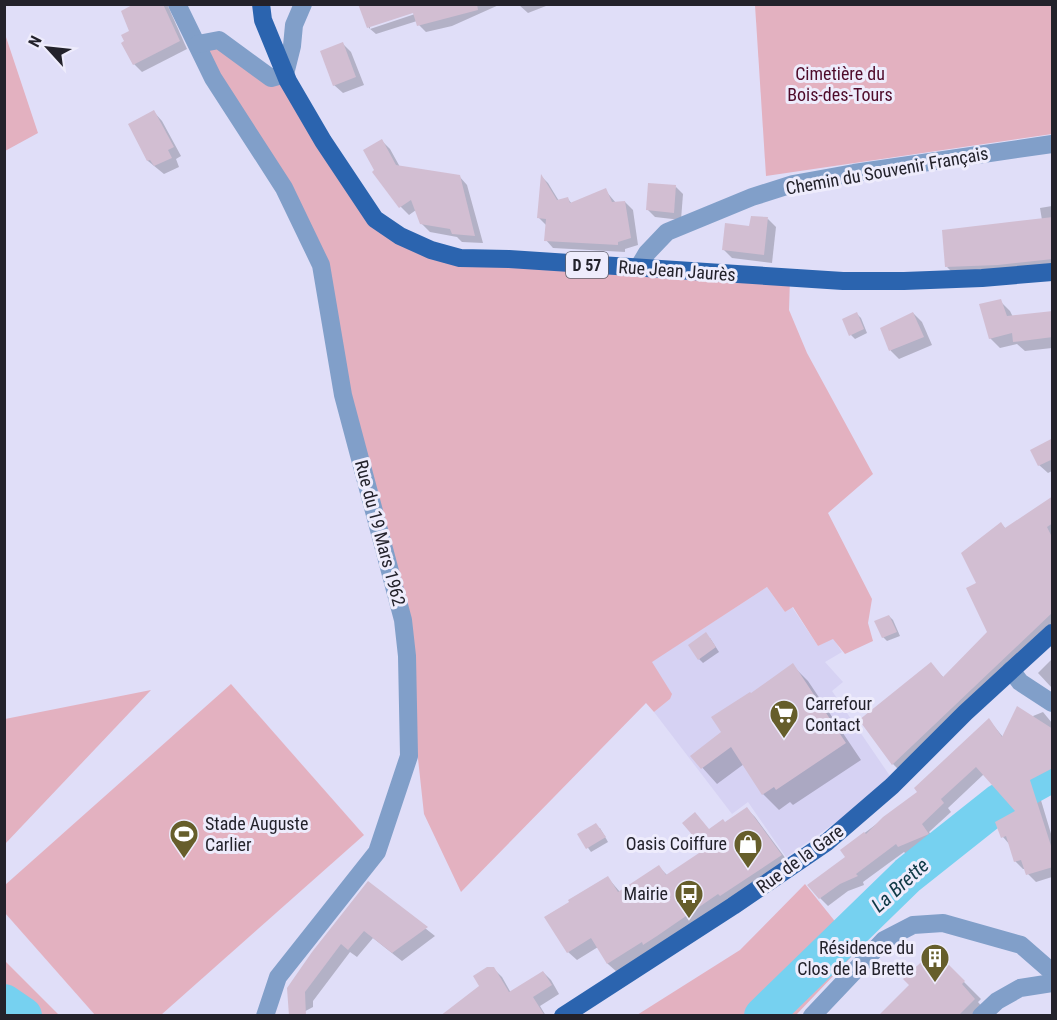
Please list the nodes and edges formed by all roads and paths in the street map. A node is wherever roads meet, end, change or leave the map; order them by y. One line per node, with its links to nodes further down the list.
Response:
1 (177, 4): 4 (street, Rue du 19 Mars 1962)
2 (261, 4): 5 (main road, Rue Jean Jaurès / D 57)
3 (303, 4): 5 (street)
4 (198, 44): 5 (street); 14 (street, Rue du 19 Mars 1962)
5 (285, 74): 7 (main road, Rue Jean Jaurès / D 57)
6 (1053, 144): 7 (street, Chemin du Souvenir Français)
7 (638, 268): 8 (main road, Rue Jean Jaurès / D 57)
8 (1053, 272)
9 (1053, 633): 10 (main road, Rue de la Gare)
10 (1011, 670): 11 (street); 15 (main road, Rue de la Gare)
11 (1053, 703)
12 (1053, 972): 16 (street)
13 (1053, 983): 17 (street)
14 (265, 1016)
15 (563, 1016)
16 (812, 1016)
17 (981, 1016)

